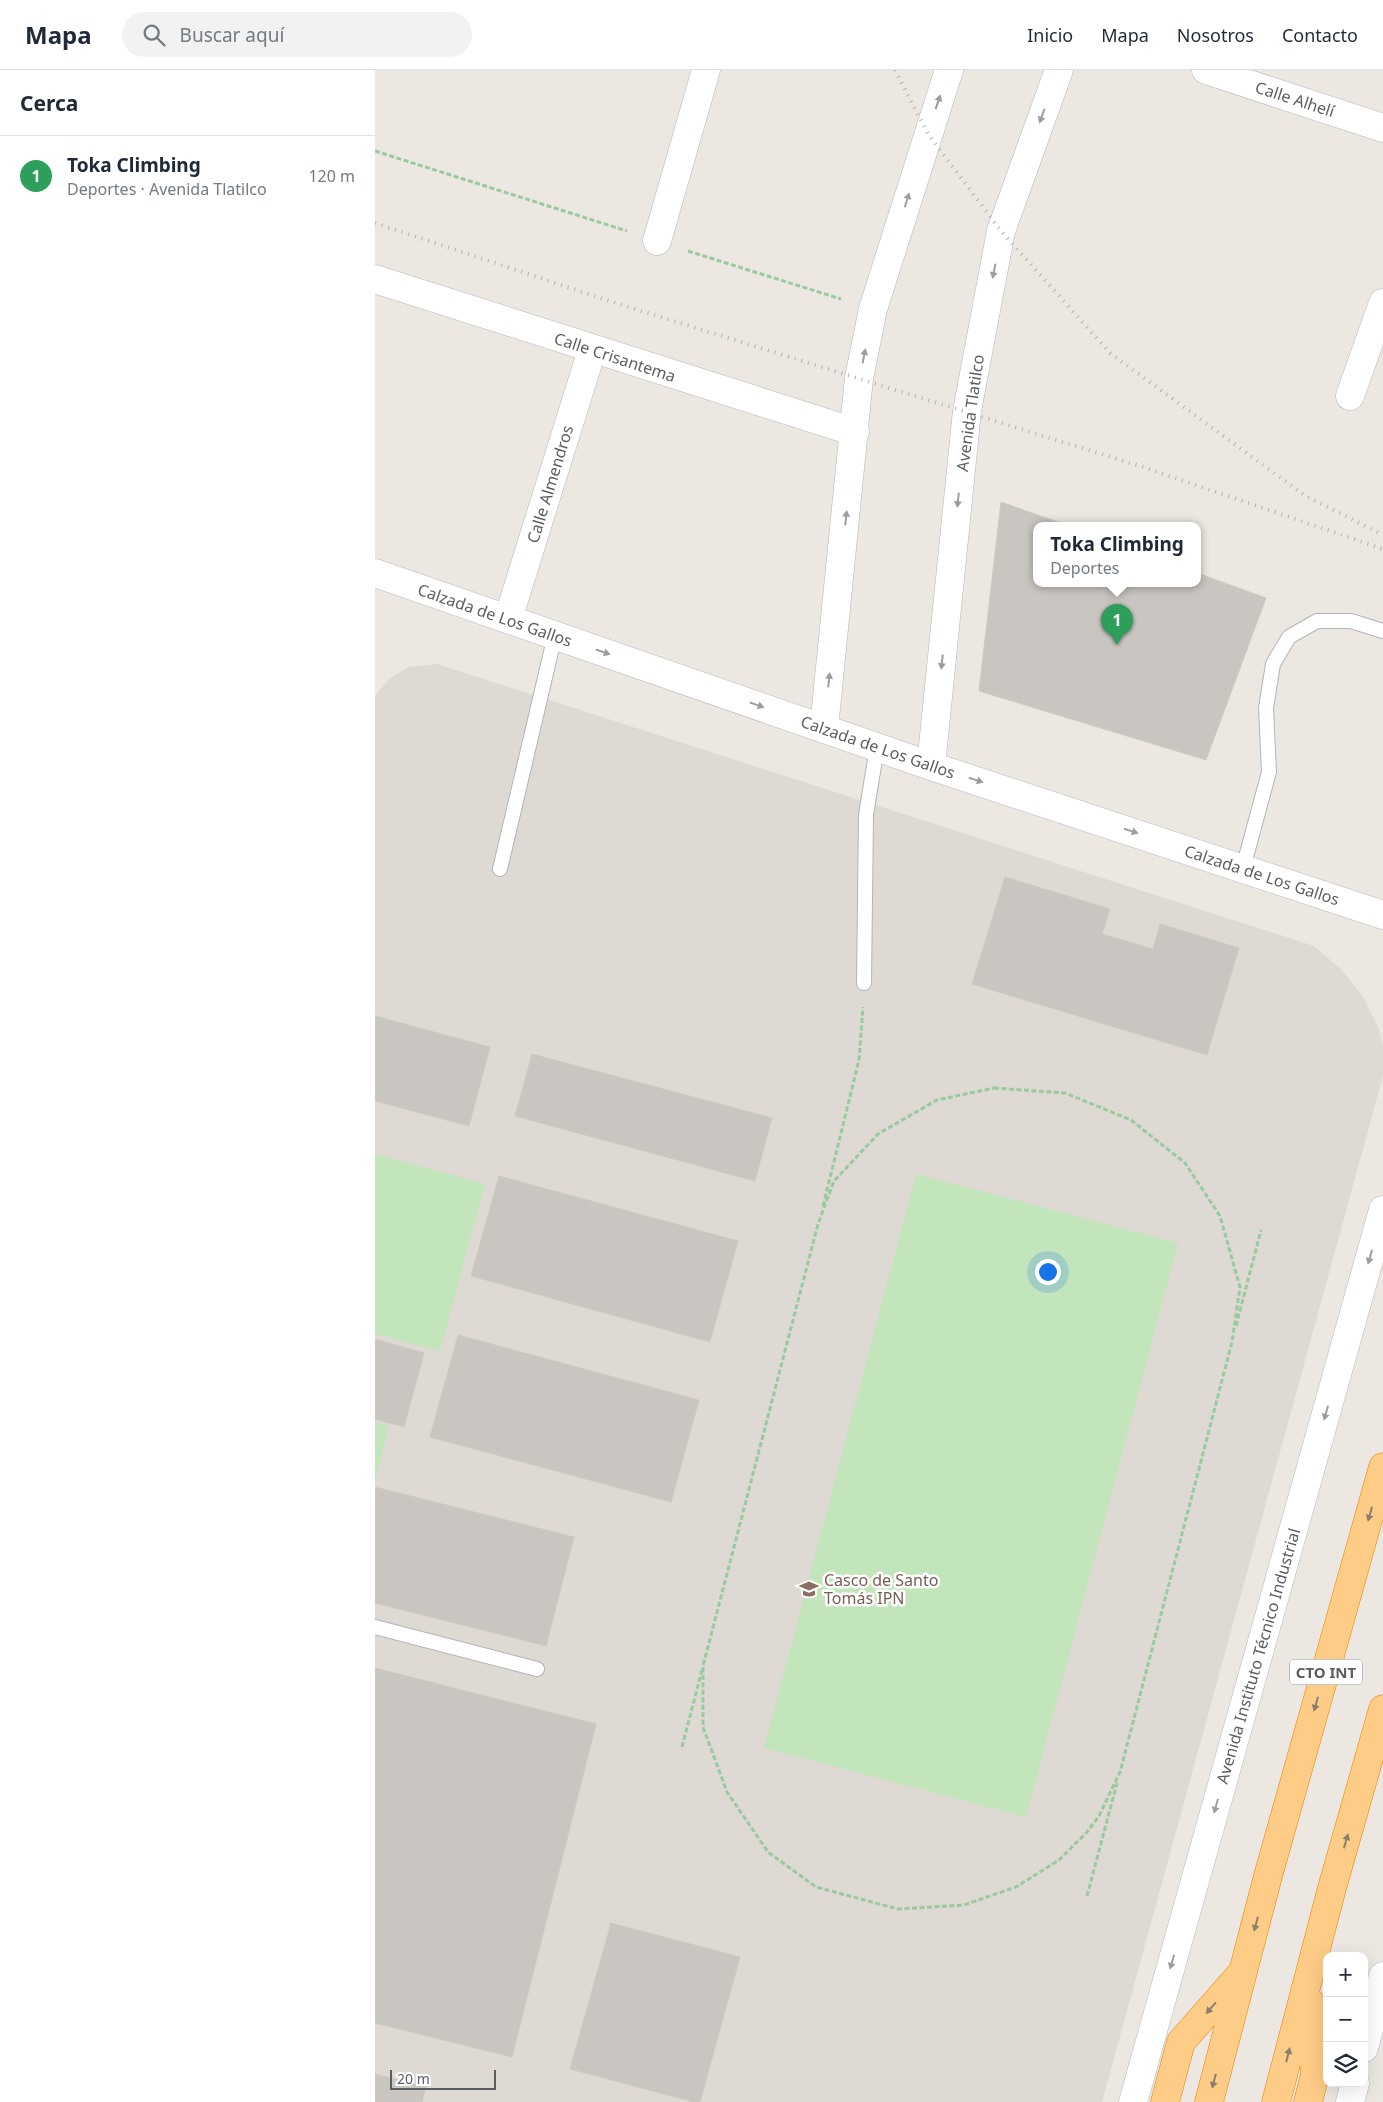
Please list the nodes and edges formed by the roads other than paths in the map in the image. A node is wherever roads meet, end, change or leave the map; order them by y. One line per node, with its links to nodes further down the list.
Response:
1 (706, 70): 6 (street)
2 (949, 70): 11 (street, one-way to 2)
3 (1059, 70): 18 (street, Avenida Tlatilco, one-way to 18)
4 (1206, 70): 5 (street, Calle Alhelí)
5 (1383, 128)
6 (657, 241)
7 (375, 279): 9 (street, Calle Crisantema)
8 (1383, 303): 10 (street)
9 (592, 350): 11 (street, Calle Crisantema); 13 (street, Calle Almendros)
10 (1350, 396)
11 (855, 432): 16 (street, one-way to 11)
12 (375, 573): 13 (street, Calzada de Los Gallos)
13 (508, 619): 15 (street, Calzada de Los Gallos)
14 (1383, 631): 19 (lane)
15 (555, 636): 16 (street, Calzada de Los Gallos, one-way to 16); 20 (lane)
16 (824, 728): 17 (street, Calzada de Los Gallos)
17 (877, 747): 18 (street, Calzada de Los Gallos); 22 (lane)
18 (931, 766): 19 (street, Calzada de Los Gallos, one-way to 19)
19 (1243, 868): 21 (street, Calzada de Los Gallos)
20 (500, 869)
21 (1383, 915)
22 (864, 983)
23 (1383, 1210): 33 (street, Avenida Instituto Técnico Industrial, one-way to 33)
24 (1383, 1467): 28 (highway, CTO INT, one-way to 28)
25 (375, 1627): 26 (lane)
26 (537, 1669)
27 (1383, 1709): 30 (highway, one-way to 27)
28 (1243, 1971): 34 (highway, one-way to 34); 35 (highway, CTO INT, one-way to 35)
29 (1383, 1976): 31 (street)
30 (1308, 1978): 36 (highway, one-way to 30); 37 (highway)
31 (1366, 2042)
32 (1354, 2087): 38 (street)
33 (1133, 2102)
34 (1165, 2102)
35 (1209, 2102)
36 (1276, 2102)
37 (1309, 2102)
38 (1350, 2102)

